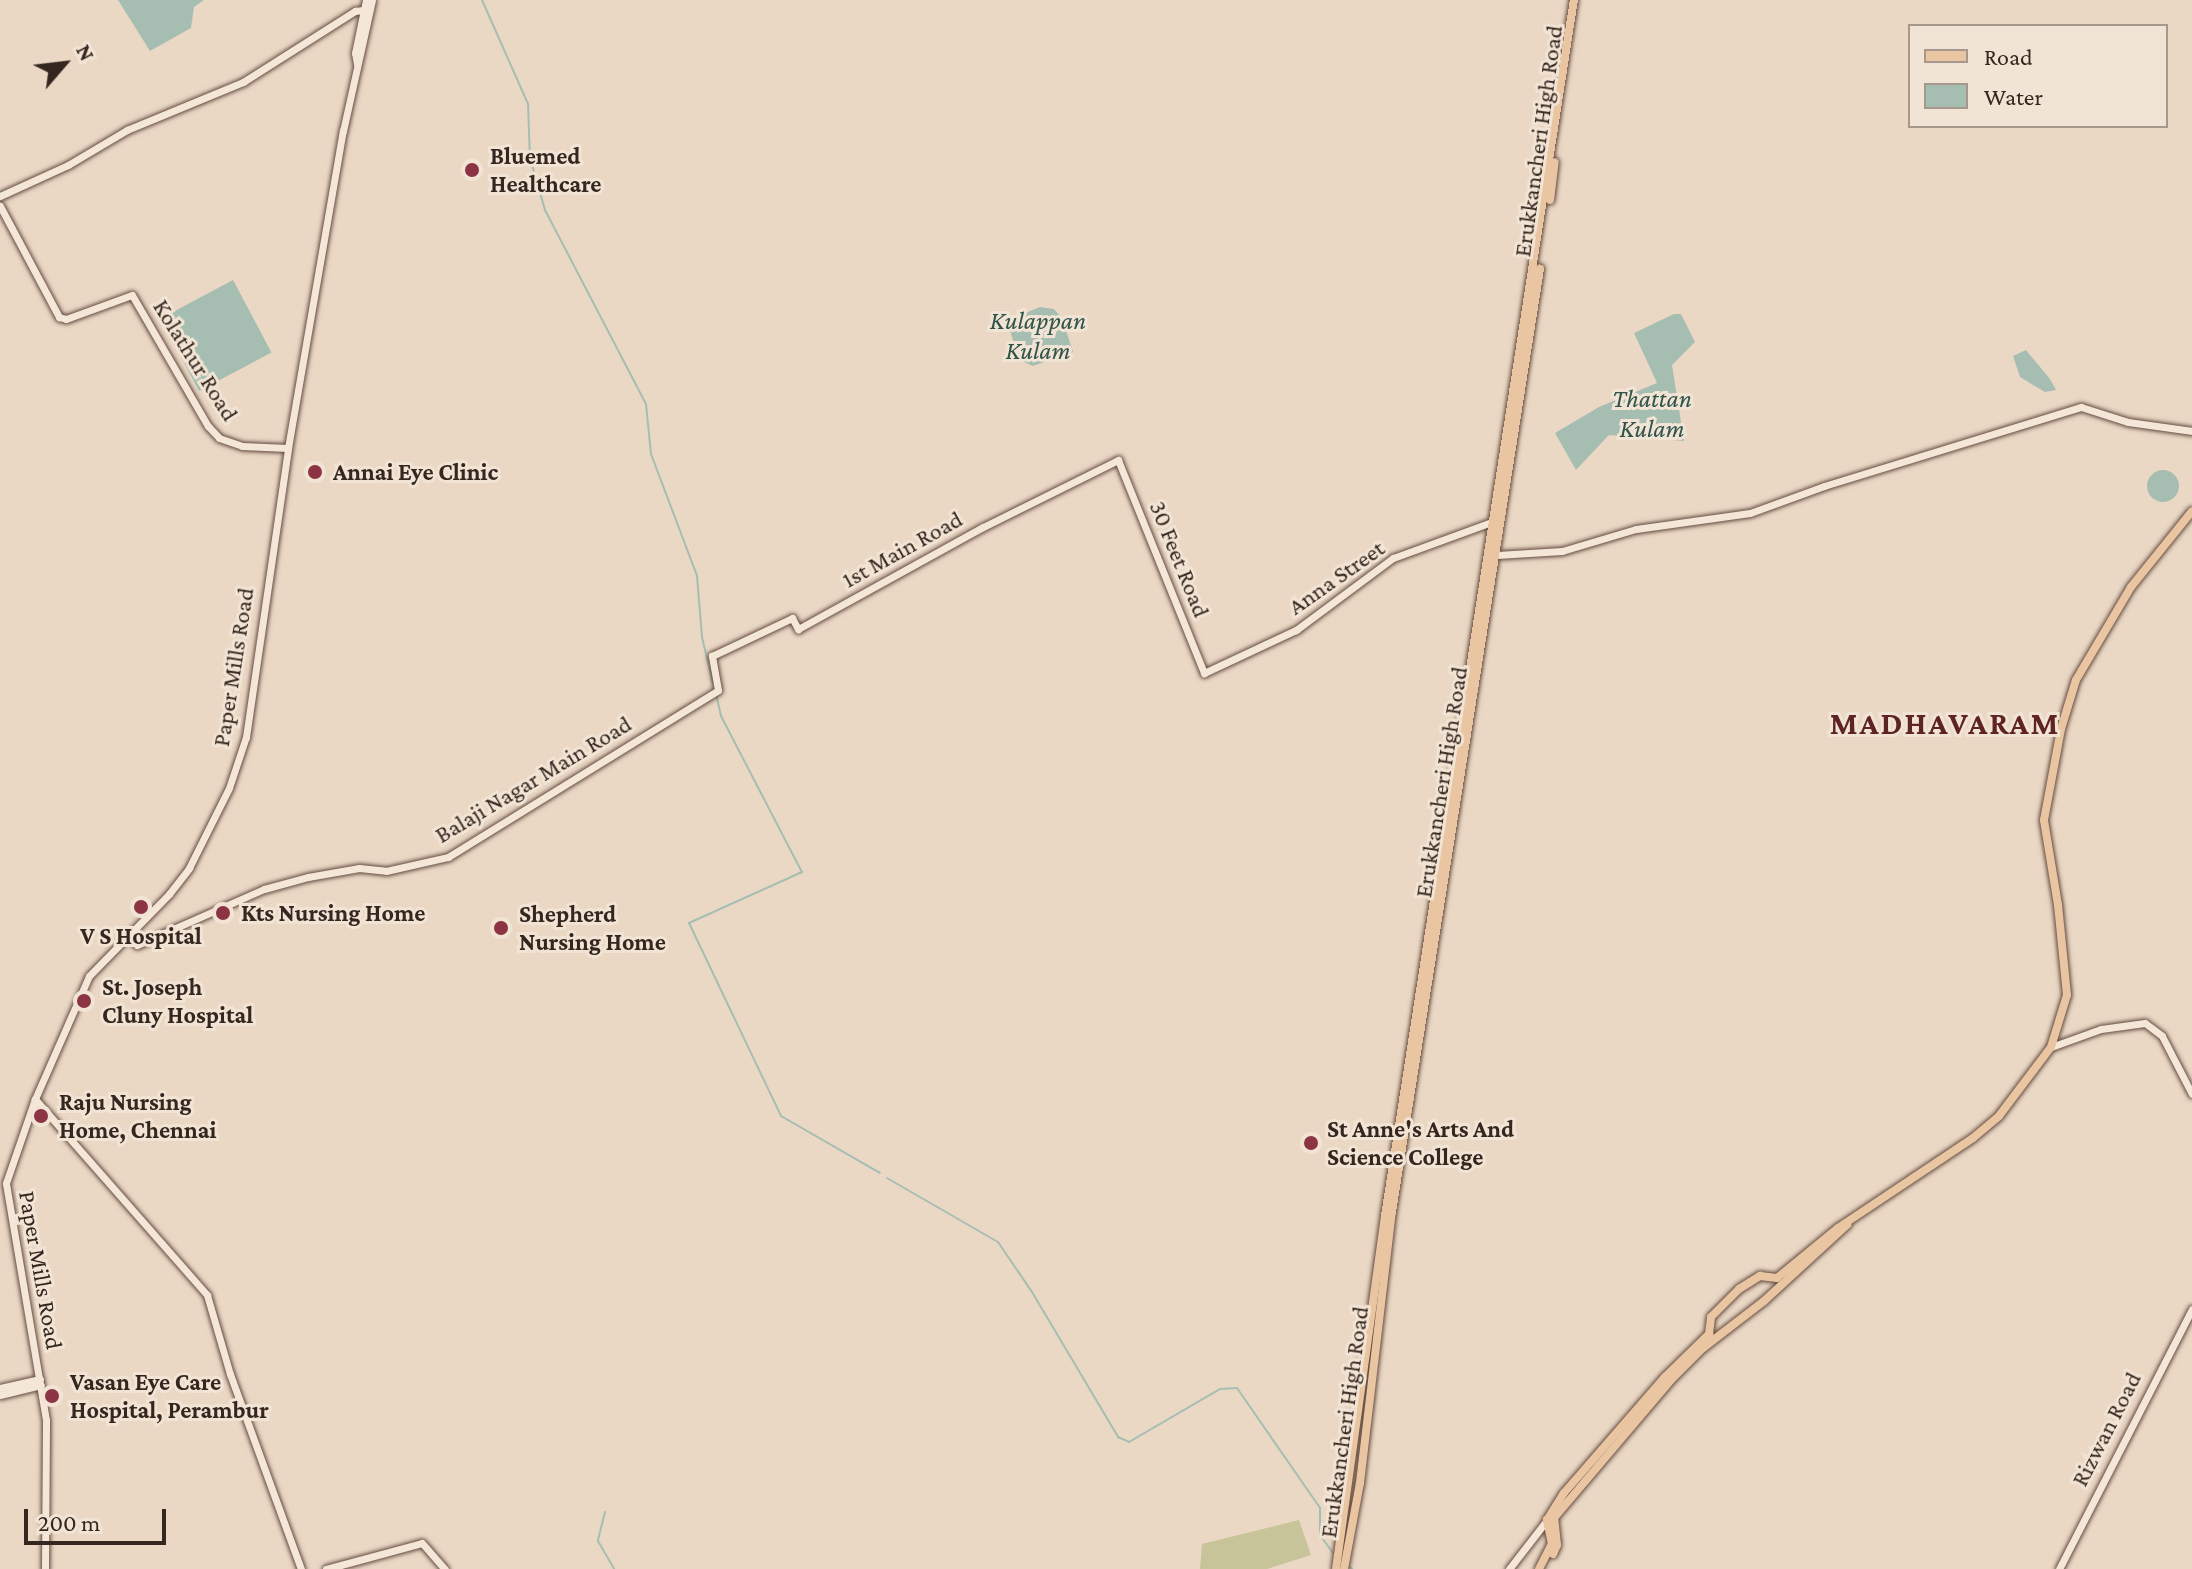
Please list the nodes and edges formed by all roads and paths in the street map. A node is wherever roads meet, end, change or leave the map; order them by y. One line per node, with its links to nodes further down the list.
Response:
1 (366, 0): 4 (main road)
2 (372, 0): 5 (main road, Paper Mills Road)
3 (1577, 0): 12 (main road); 13 (main road, Erukkancheri High Road)
4 (363, 10): 5 (main road); 6 (main road)
5 (357, 64): 9 (main road, Paper Mills Road)
6 (0, 196)
7 (0, 206): 9 (main road, Kolathur Road)
8 (2192, 431): 13 (main road)
9 (288, 448): 16 (main road, Paper Mills Road)
10 (1118, 460): 14 (main road, 30 Feet Road); 15 (main road, 1st Main Road)
11 (2192, 511): 18 (main road)
12 (1495, 521): 14 (main road, Anna Street); 17 (main road)
13 (1497, 555): 17 (main road, Erukkancheri High Road)
14 (1204, 673)
15 (716, 691): 16 (main road, Balaji Nagar Main Road)
16 (129, 937): 20 (main road, Paper Mills Road)
17 (1428, 966): 27 (main road, Erukkancheri High Road)
18 (2051, 1047): 19 (main road); 21 (main road)
19 (2192, 1094)
20 (35, 1099): 23 (main road, Paper Mills Road); 29 (main road)
21 (1851, 1220): 26 (main road); 35 (main road)
22 (2192, 1309): 36 (main road, Rizwan Road)
23 (41, 1382): 24 (main road); 25 (main road); 28 (main road, Paper Mills Road)
24 (0, 1388)
25 (0, 1395)
26 (1547, 1520): 34 (main road); 35 (main road)
27 (1344, 1539): 32 (main road); 33 (main road, Erukkancheri High Road)
28 (45, 1569)
29 (301, 1569)
30 (326, 1569): 31 (main road)
31 (442, 1569)
32 (1336, 1569)
33 (1344, 1569)
34 (1509, 1569)
35 (1542, 1569)
36 (2059, 1569)

